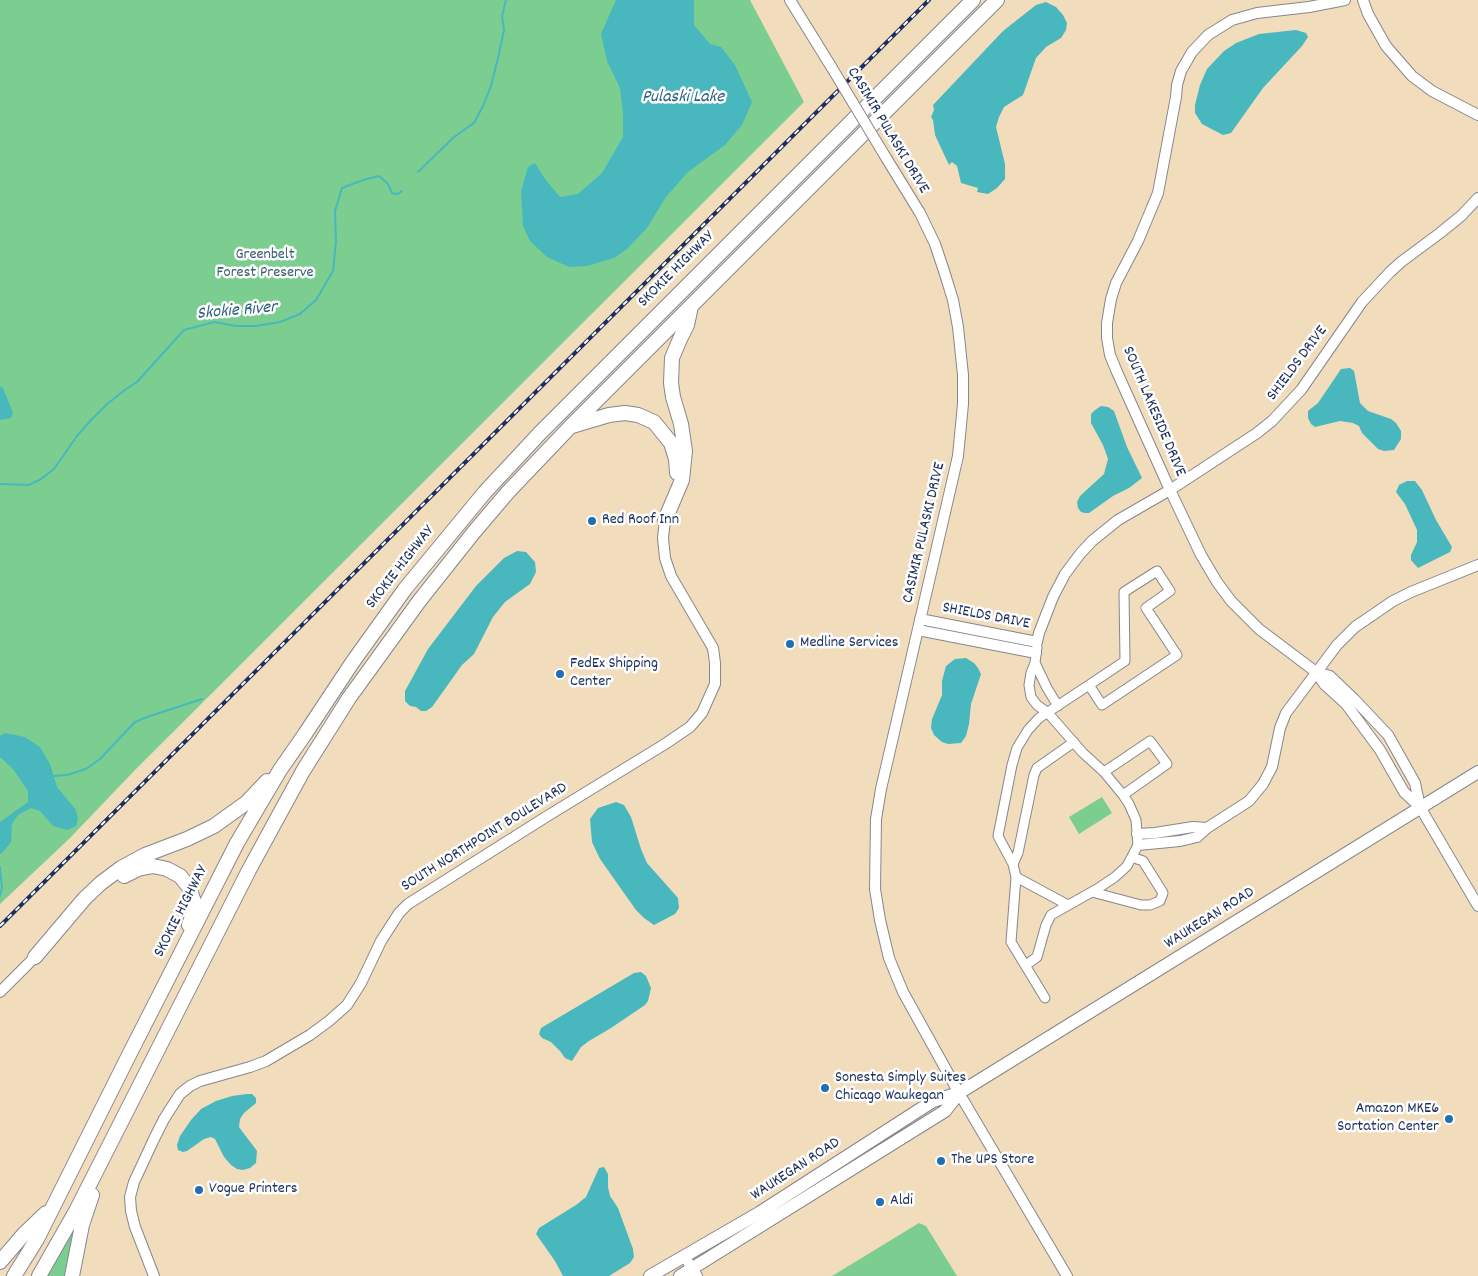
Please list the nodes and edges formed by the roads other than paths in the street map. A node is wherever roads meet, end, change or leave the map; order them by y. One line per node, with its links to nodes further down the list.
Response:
1 (790, 0): 13 (street, CASIMIR PULASKI DRIVE, bridge)
2 (973, 0): 21 (highway, SKOKIE HIGHWAY)
3 (997, 0): 8 (highway)
4 (1345, 0): 10 (street, SOUTH LAKESIDE DRIVE)
5 (1363, 0): 6 (street)
6 (1478, 114)
7 (1478, 198): 10 (street, SHIELDS DRIVE)
8 (691, 306): 9 (highway); 11 (highway)
9 (570, 427): 11 (highway); 44 (highway)
10 (1170, 490): 15 (street, SHIELDS DRIVE); 17 (street, SOUTH LAKESIDE DRIVE)
11 (665, 520): 52 (street, SOUTH NORTHPOINT BOULEVARD)
12 (1478, 565): 17 (street)
13 (920, 619): 14 (street, CASIMIR PULASKI DRIVE); 15 (street, SHIELDS DRIVE)
14 (918, 630): 16 (street, SHIELDS DRIVE); 43 (street, CASIMIR PULASKI DRIVE)
15 (1037, 642): 16 (street)
16 (1036, 658): 19 (street); 20 (street)
17 (1316, 672): 26 (street, SOUTH LAKESIDE DRIVE); 26 (street, SOUTH LAKESIDE DRIVE); 28 (street)
18 (1089, 685): 18 (street); 19 (street)
19 (1058, 706): 20 (street)
20 (1048, 713): 22 (street); 33 (street)
21 (305, 734): 38 (highway); 41 (highway, SKOKIE HIGHWAY)
22 (1074, 742): 23 (street); 33 (street)
23 (1104, 772): 25 (street); 25 (street)
24 (1478, 772): 26 (main road, WAUKEGAN ROAD)
25 (1123, 795): 29 (street)
26 (1420, 807): 37 (street); 43 (main road, WAUKEGAN ROAD)
27 (1184, 828): 28 (street); 29 (street); 30 (street)
28 (1207, 828): 30 (street)
29 (1137, 834): 31 (street)
30 (1186, 839): 31 (street)
31 (1138, 845): 32 (street)
32 (1132, 857): 35 (street); 35 (street)
33 (1013, 864): 34 (street)
34 (1016, 877): 36 (street); 39 (street)
35 (1092, 892): 36 (street)
36 (1068, 905): 39 (street)
37 (1478, 906)
38 (35, 957): 40 (street); 41 (highway)
39 (1026, 965): 42 (street)
40 (0, 992)
41 (160, 994): 45 (highway, SKOKIE HIGHWAY)
42 (1045, 998)
43 (959, 1093): 46 (main road, WAUKEGAN ROAD); 48 (main road, WAUKEGAN ROAD); 55 (street, CASIMIR PULASKI DRIVE)
44 (122, 1120): 50 (highway); 51 (highway)
45 (53, 1206): 47 (highway); 49 (highway, SKOKIE HIGHWAY)
46 (685, 1257): 48 (street); 53 (main road, WAUKEGAN ROAD)
47 (0, 1262)
48 (695, 1272): 54 (main road, WAUKEGAN ROAD)
49 (14, 1276)
50 (39, 1276)
51 (72, 1276)
52 (154, 1276)
53 (650, 1276)
54 (680, 1276)
55 (1067, 1276)

